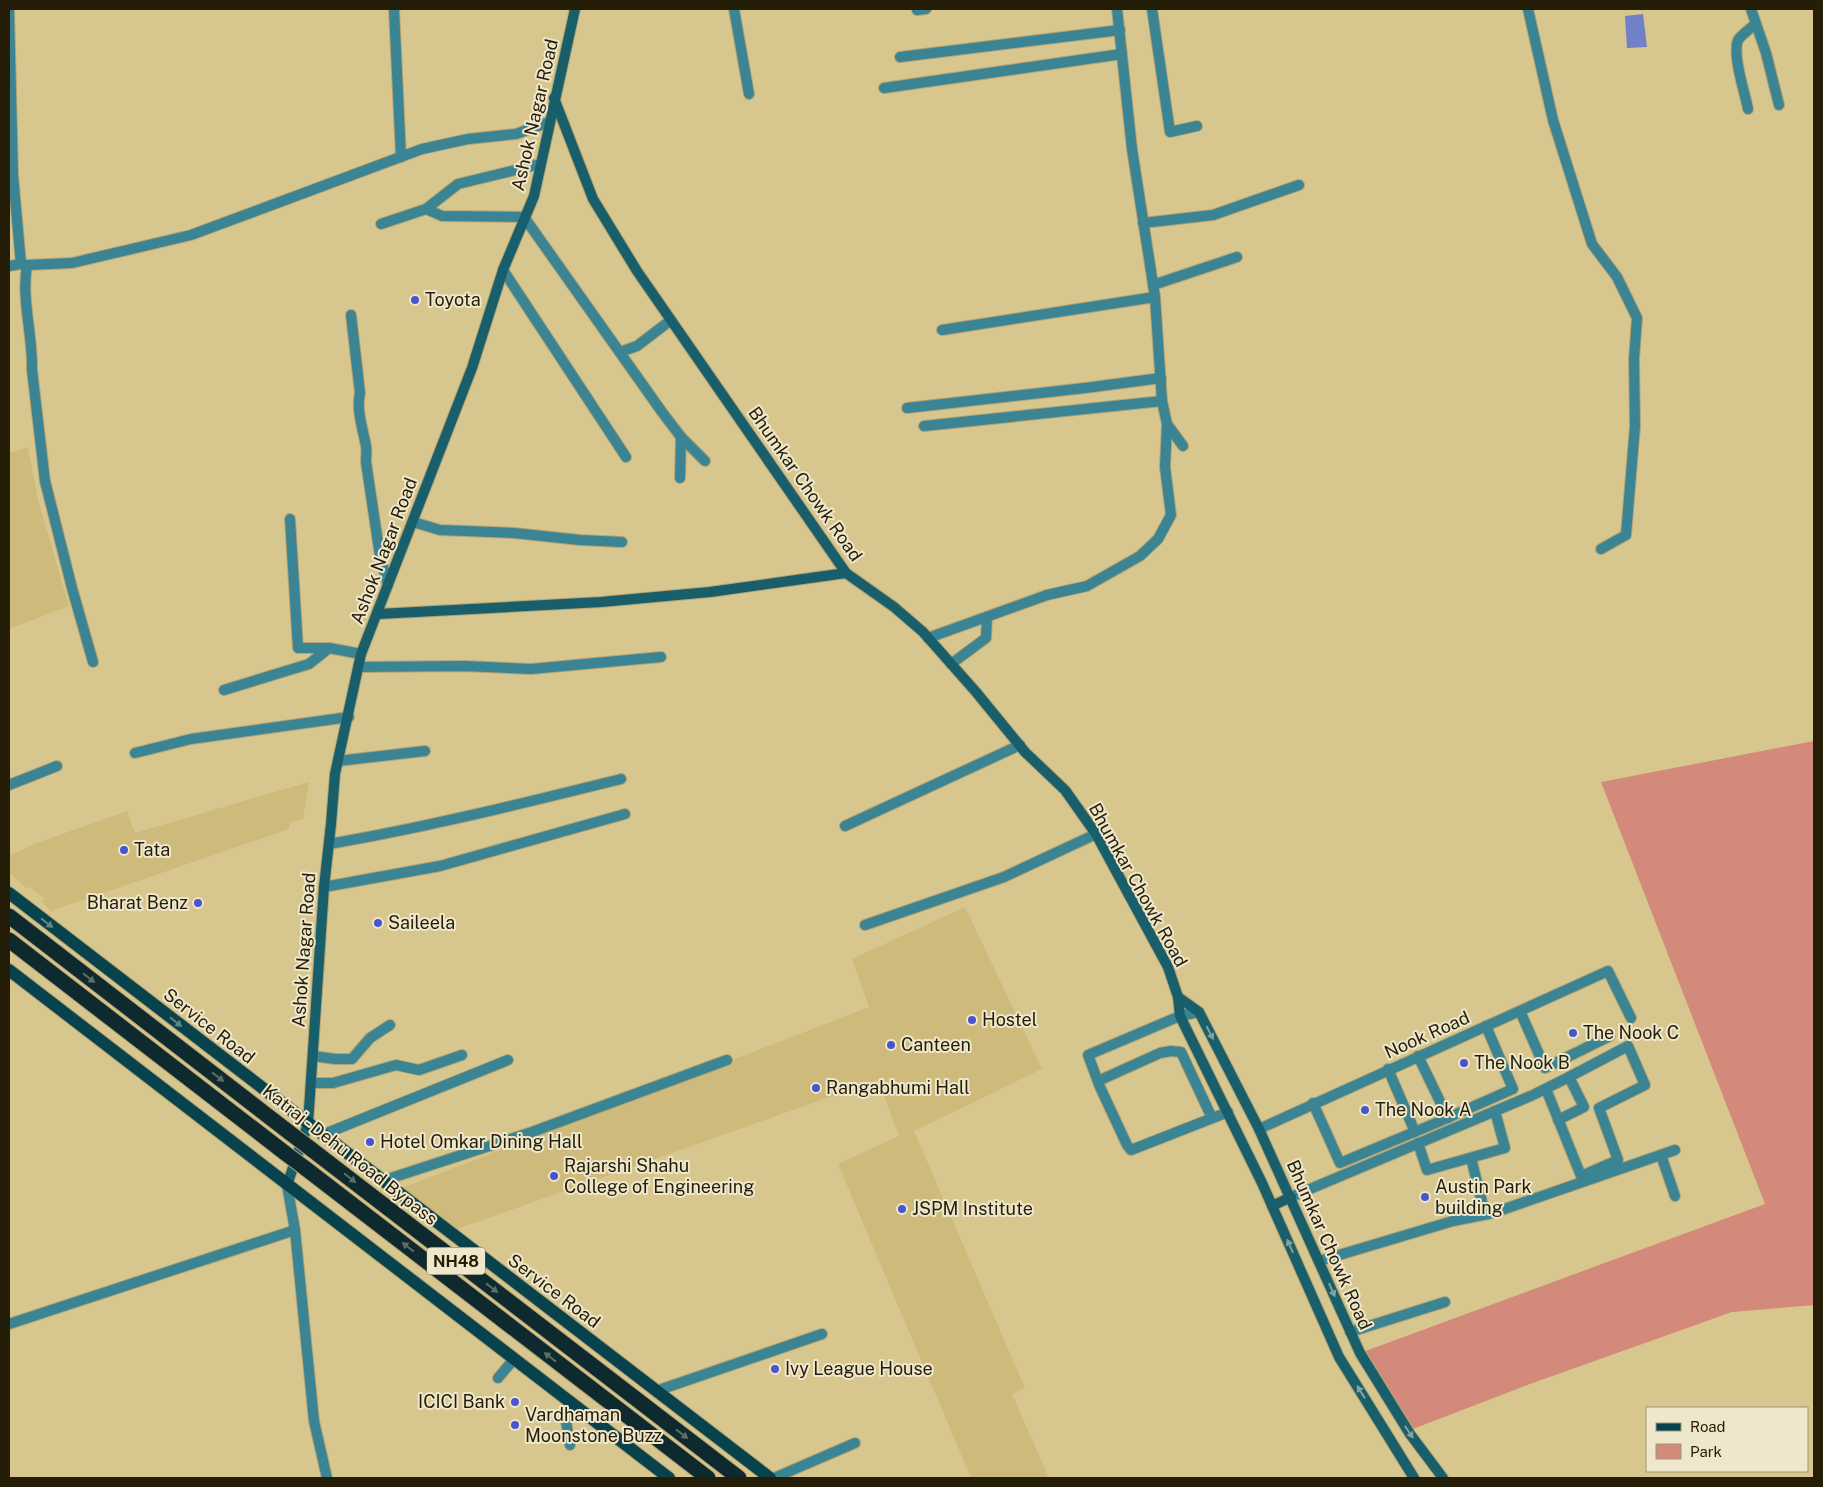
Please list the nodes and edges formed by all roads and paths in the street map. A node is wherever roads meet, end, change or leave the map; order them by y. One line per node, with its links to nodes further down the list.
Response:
1 (9, 9): 28 (street)
2 (394, 9): 20 (street)
3 (575, 9): 15 (street, Ashok Nagar Road)
4 (734, 9): 14 (street)
5 (1117, 9): 10 (street)
6 (1152, 9): 19 (street)
7 (1528, 9): 50 (street)
8 (1751, 9): 9 (street)
9 (1755, 24): 16 (street); 17 (street)
10 (1120, 30): 11 (street); 12 (street)
11 (1122, 54): 13 (street); 25 (street)
12 (900, 57)
13 (884, 88)
14 (749, 94)
15 (554, 98): 18 (street, Ashok Nagar Road); 34 (street, Bhumkar Chowk Road)
16 (1779, 105)
17 (1748, 109)
18 (549, 122): 20 (street); 21 (street, Ashok Nagar Road)
19 (1196, 126)
20 (400, 156): 28 (street)
21 (540, 164): 23 (street); 24 (street, Ashok Nagar Road)
22 (1299, 186): 25 (street)
23 (426, 209): 24 (street); 26 (street)
24 (524, 217): 30 (street, Ashok Nagar Road); 36 (street)
25 (1143, 223): 31 (street)
26 (381, 224)
27 (1237, 257): 31 (street)
28 (24, 265): 29 (street); 59 (street)
29 (9, 266)
30 (503, 270): 44 (street); 48 (street, Ashok Nagar Road)
31 (1153, 285): 32 (street)
32 (1155, 297): 35 (street); 37 (street)
33 (351, 315): 52 (street)
34 (671, 320): 36 (street); 51 (street, Bhumkar Chowk Road)
35 (942, 330)
36 (620, 352): 42 (street)
37 (1161, 378): 38 (street); 39 (street)
38 (1162, 401): 40 (street); 41 (street)
39 (907, 408)
40 (1168, 424): 43 (street); 54 (street)
41 (924, 426)
42 (681, 436): 45 (street); 46 (street)
43 (1183, 446)
44 (626, 457)
45 (705, 461)
46 (680, 478)
47 (290, 519): 56 (street)
48 (413, 522): 49 (street); 52 (street, Ashok Nagar Road)
49 (622, 542)
50 (1601, 549)
51 (846, 573): 53 (street); 55 (street, Bhumkar Chowk Road)
52 (388, 585): 53 (street, Ashok Nagar Road)
53 (378, 614): 57 (street, Ashok Nagar Road)
54 (987, 617): 55 (street); 60 (street)
55 (928, 638): 60 (street, Bhumkar Chowk Road)
56 (329, 648): 57 (street); 62 (street)
57 (362, 654): 61 (street, Ashok Nagar Road)
58 (661, 657): 61 (street)
59 (93, 662)
60 (951, 664): 64 (street, Bhumkar Chowk Road)
61 (359, 667): 63 (street, Ashok Nagar Road)
62 (224, 690)
63 (349, 717): 66 (street); 67 (street, Ashok Nagar Road)
64 (1020, 745): 72 (street); 73 (street, Bhumkar Chowk Road)
65 (425, 751): 67 (street)
66 (135, 753)
67 (338, 761): 74 (street, Ashok Nagar Road)
68 (57, 766): 70 (street)
69 (621, 779): 74 (street)
70 (9, 785)
71 (626, 814): 75 (street)
72 (845, 826)
73 (1096, 834): 78 (street); 81 (street, Bhumkar Chowk Road)
74 (329, 844): 75 (street, Ashok Nagar Road)
75 (324, 887): 90 (street, Ashok Nagar Road)
76 (9, 893): 105 (main road, Service Road, one-way to 105)
77 (9, 916): 134 (highway, Katraj - Dehu Road Bypass / NH48, one-way to 134, bridge)
78 (865, 925)
79 (9, 940): 133 (highway, NH48, one-way to 79, bridge)
80 (9, 970): 114 (main road)
81 (1178, 997): 83 (street, Bhumkar Chowk Road); 84 (street, Bhumkar Chowk Road)
82 (1520, 1011): 85 (street, Nook Road); 87 (street, Nook Road); 88 (street)
83 (1199, 1012): 84 (street); 106 (street, Bhumkar Chowk Road, one-way to 106)
84 (1180, 1016): 96 (street); 101 (street, Bhumkar Chowk Road)
85 (1630, 1018)
86 (390, 1026): 90 (street)
87 (1486, 1026): 91 (street, Nook Road); 103 (street)
88 (1610, 1036)
89 (462, 1055): 97 (street)
90 (312, 1056): 97 (street, Ashok Nagar Road)
91 (1418, 1056): 94 (street, Nook Road); 103 (street)
92 (508, 1060): 108 (street)
93 (727, 1060): 113 (street)
94 (1388, 1069): 99 (street, Nook Road); 107 (street)
95 (1569, 1077): 98 (street); 104 (street); 104 (street)
96 (1098, 1081): 102 (street); 102 (street)
97 (311, 1083): 105 (street, Ashok Nagar Road)
98 (1546, 1089): 100 (street); 104 (street)
99 (1312, 1103): 106 (street, Nook Road); 107 (street)
100 (1494, 1111): 109 (street); 112 (street)
101 (1228, 1112): 102 (street); 117 (street, Bhumkar Chowk Road)
102 (1212, 1118)
103 (1448, 1118): 107 (street)
104 (1558, 1120)
105 (308, 1124): 108 (main road, Service Road); 114 (street, Ashok Nagar Road)
106 (1259, 1129): 116 (street, Bhumkar Chowk Road)
107 (1416, 1132)
108 (322, 1135): 113 (main road, Service Road)
109 (1418, 1143): 112 (street); 116 (street)
110 (1675, 1150): 111 (street)
111 (1661, 1155): 115 (street); 118 (street)
112 (1471, 1158): 118 (street)
113 (382, 1181): 127 (main road, Service Road)
114 (287, 1185): 119 (street); 125 (main road)
115 (1675, 1196)
116 (1291, 1197): 117 (street); 120 (street, Bhumkar Chowk Road)
117 (1272, 1206): 137 (street, Bhumkar Chowk Road, one-way to 117)
118 (1485, 1214): 120 (street)
119 (295, 1230): 122 (street); 131 (street)
120 (1319, 1261): 123 (street, Bhumkar Chowk Road, one-way to 123)
121 (1445, 1302): 123 (street)
122 (9, 1324)
123 (1350, 1332): 138 (street, Bhumkar Chowk Road, one-way to 138)
124 (822, 1334): 127 (street)
125 (514, 1359): 126 (street); 128 (main road)
126 (498, 1378)
127 (656, 1391): 135 (main road, Service Road)
128 (573, 1404): 130 (street); 132 (main road)
129 (855, 1443): 136 (street)
130 (570, 1445)
131 (327, 1478)
132 (669, 1478)
133 (708, 1478)
134 (739, 1478)
135 (770, 1478)
136 (774, 1478)
137 (1414, 1478)
138 (1443, 1478)

